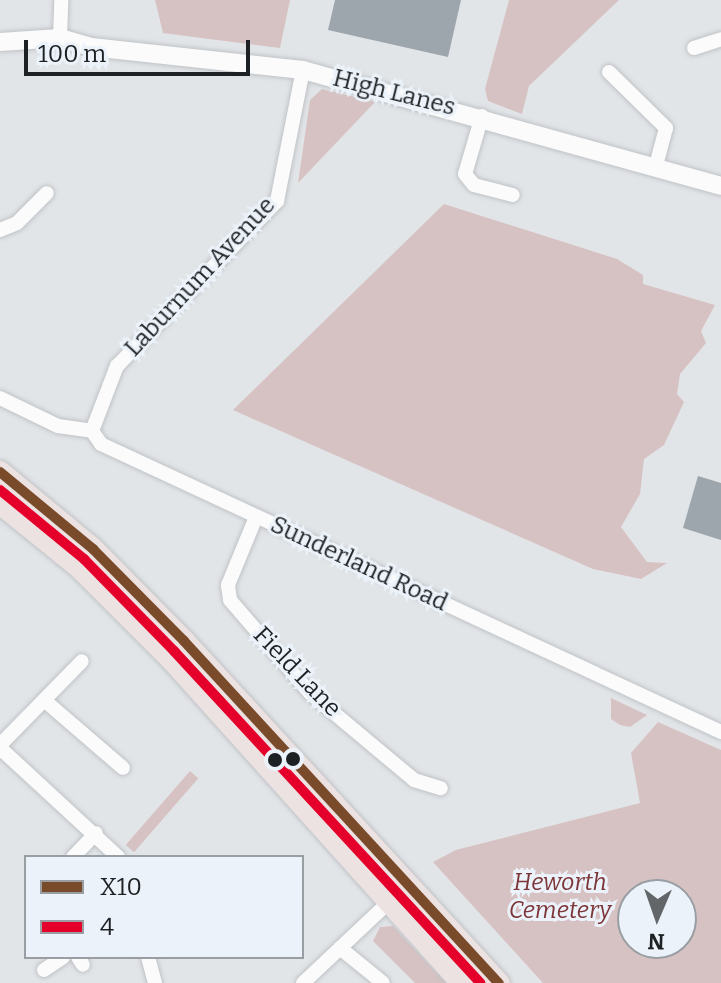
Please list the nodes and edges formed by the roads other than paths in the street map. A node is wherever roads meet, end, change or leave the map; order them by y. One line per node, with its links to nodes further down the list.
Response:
1 (61, 0): 2 (street)
2 (60, 38): 4 (street, High Lanes); 6 (street, High Lanes)
3 (721, 39): 5 (street)
4 (0, 42)
5 (694, 48)
6 (303, 70): 8 (street, High Lanes); 15 (street, Laburnum Avenue)
7 (609, 72): 9 (street)
8 (482, 116): 9 (street, High Lanes); 12 (street)
9 (655, 169): 10 (street, High Lanes)
10 (721, 186)
11 (47, 193): 13 (street)
12 (513, 195)
13 (0, 230)
14 (0, 398): 15 (street, Sunderland Road)
15 (92, 431): 18 (street, Sunderland Road)
16 (0, 472): 28 (highway)
17 (0, 503): 29 (highway)
18 (256, 517): 21 (street, Sunderland Road); 24 (street, Field Lane)
19 (82, 661): 20 (street)
20 (44, 700): 22 (street); 23 (street)
21 (721, 732)
22 (0, 747): 25 (street)
23 (123, 768)
24 (441, 788)
25 (96, 833): 26 (street); 27 (street)
26 (75, 855)
27 (116, 855)
28 (408, 884): 29 (street); 38 (highway)
29 (389, 903): 30 (street); 37 (highway)
30 (340, 948): 35 (street); 36 (street)
31 (60, 959): 33 (street)
32 (149, 959): 34 (street)
33 (44, 970)
34 (155, 983)
35 (303, 983)
36 (383, 983)
37 (462, 983)
38 (499, 983)

